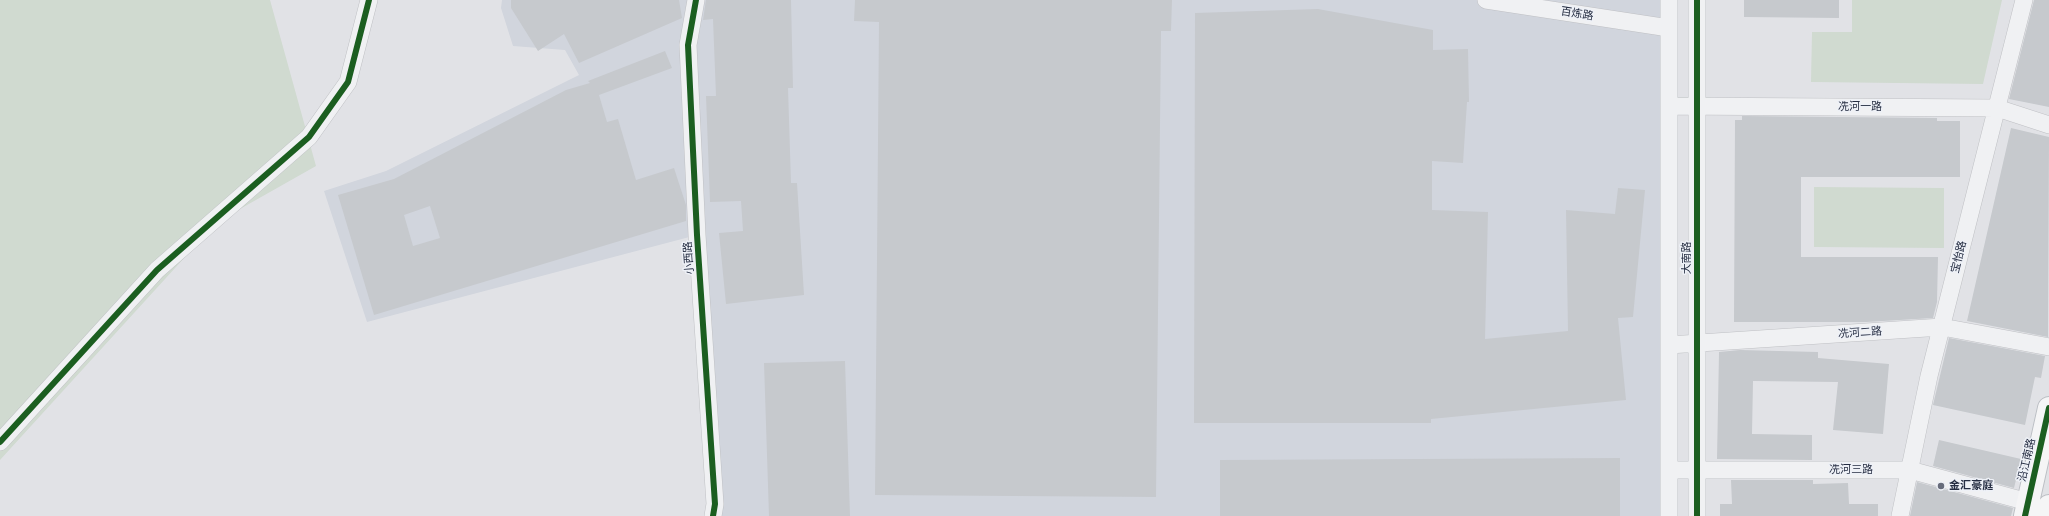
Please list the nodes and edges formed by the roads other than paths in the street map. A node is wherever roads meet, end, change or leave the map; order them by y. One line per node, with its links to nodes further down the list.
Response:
1 (369, 0): 17 (street)
2 (696, 0): 22 (street, 小西路)
3 (1486, 0): 7 (street, 百炼路)
4 (1669, 0): 7 (street, 大南路)
5 (1696, 0): 9 (street, 大南路)
6 (2024, 0): 10 (street, 宝怡路)
7 (1669, 28): 8 (street, 大南路)
8 (1669, 106): 9 (street, 冼河一路); 14 (street, 大南路)
9 (1697, 106): 10 (street, 冼河一路); 13 (street, 大南路)
10 (1997, 108): 11 (street, 冼河一路); 12 (street, 宝怡路)
11 (2049, 125)
12 (1942, 327): 13 (street, 冼河二路); 15 (street, 冼河二路); 20 (street, 宝怡路)
13 (1697, 343): 14 (street, 冼河二路); 19 (street, 大南路)
14 (1669, 345): 18 (street, 大南路)
15 (2049, 348)
16 (2049, 408): 21 (main road, 沿江南路)
17 (0, 442)
18 (1669, 470): 19 (street, 冼河三路); 23 (street, 大南路)
19 (1697, 470): 20 (street, 冼河三路); 24 (street, 大南路)
20 (1910, 470): 21 (street, 冼河三路); 25 (street, 宝怡路)
21 (2034, 508): 26 (main road, 沿江南路)
22 (713, 516)
23 (1669, 516)
24 (1698, 516)
25 (1900, 516)
26 (2047, 516)

